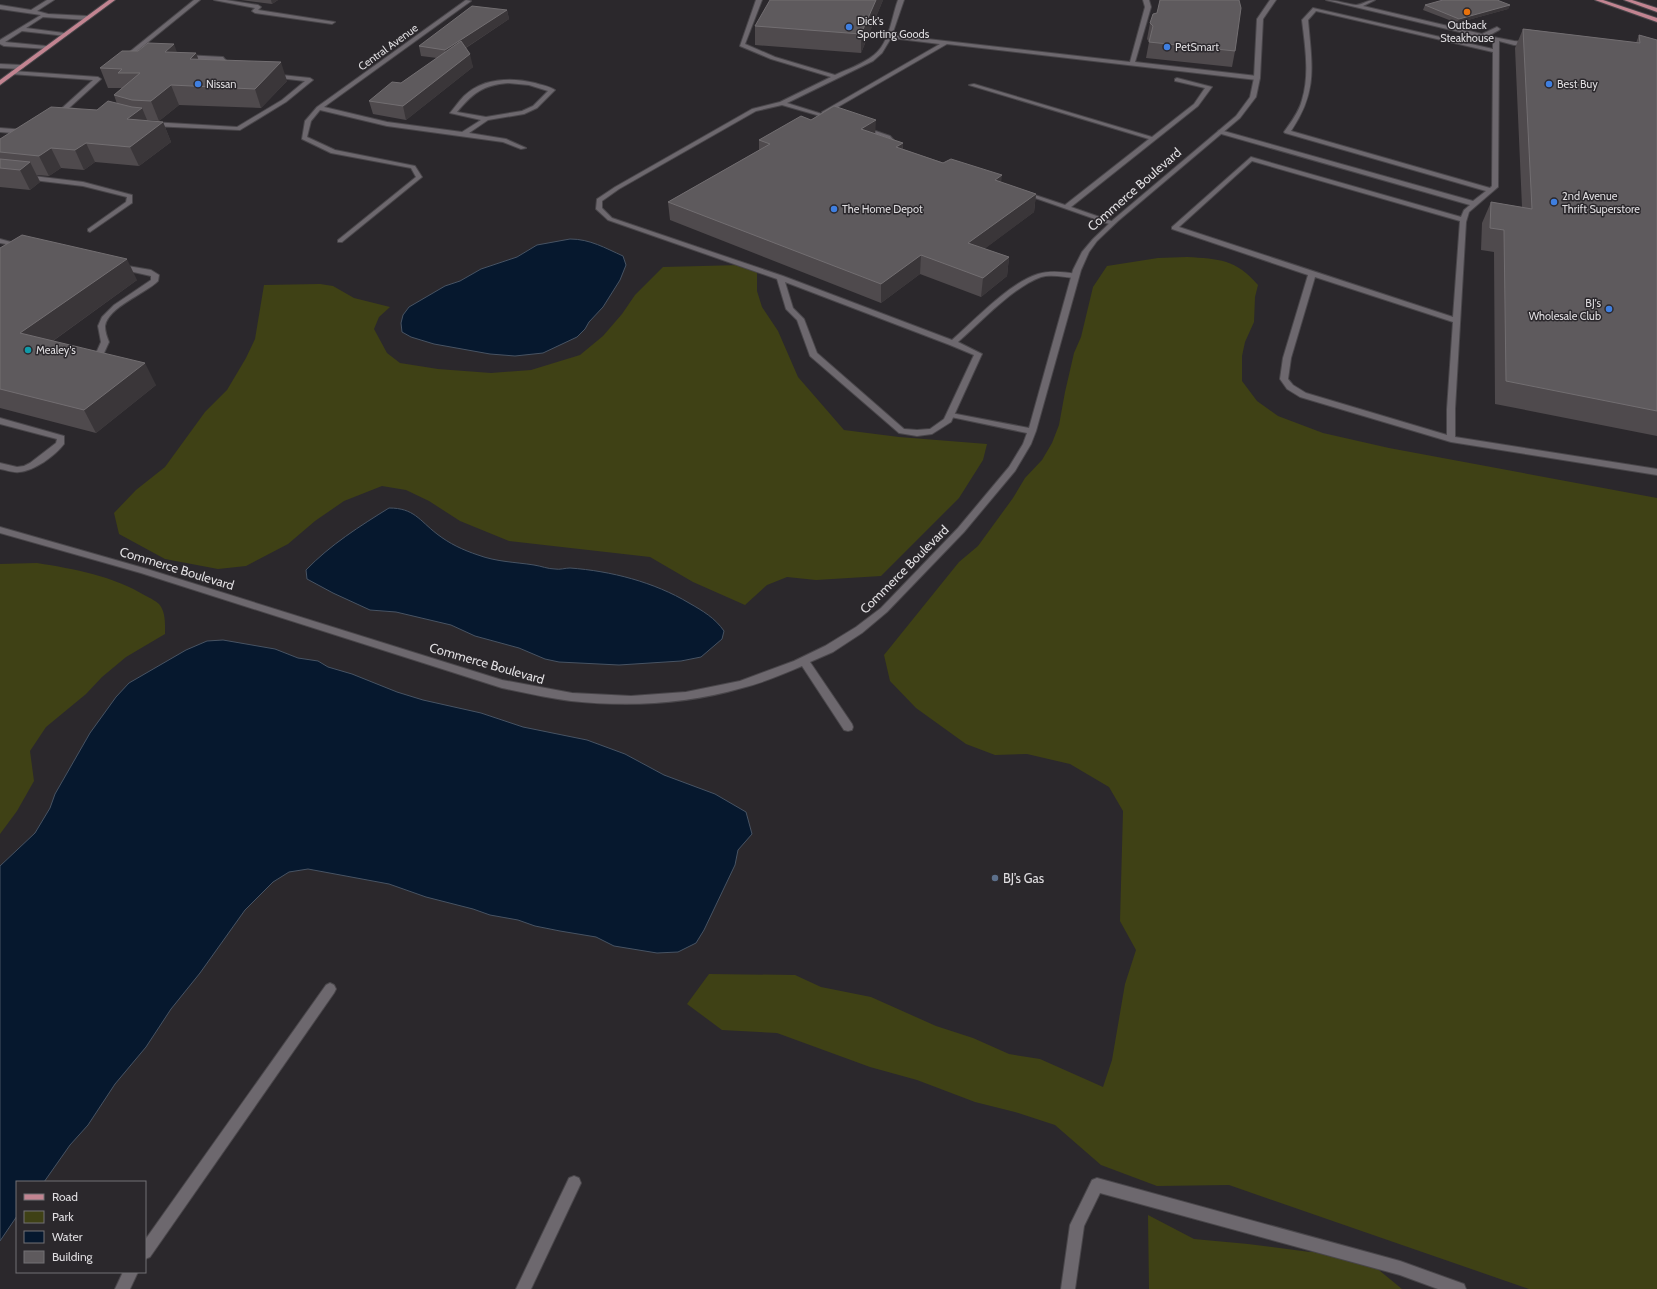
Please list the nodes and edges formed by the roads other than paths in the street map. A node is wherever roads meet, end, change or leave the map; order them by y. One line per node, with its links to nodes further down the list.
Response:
1 (51, 0): 17 (street)
2 (112, 0): 19 (main road)
3 (197, 0): 32 (street)
4 (217, 0): 21 (street)
5 (457, 0): 50 (street, Central Avenue)
6 (759, 0): 44 (street)
7 (901, 0): 25 (street)
8 (1146, 0): 36 (street)
9 (1273, 0): 46 (street, Commerce Boulevard)
10 (1329, 0): 15 (street)
11 (1372, 0): 15 (street)
12 (1598, 0): 20 (main road)
13 (1627, 0): 16 (main road)
14 (0, 7): 17 (street)
15 (1357, 7): 26 (street)
16 (1657, 10)
17 (32, 12): 18 (street)
18 (46, 14): 19 (street); 22 (street)
19 (87, 18): 24 (main road)
20 (1657, 20)
21 (332, 22)
22 (20, 29): 24 (street); 30 (street)
23 (1497, 29): 26 (street)
24 (64, 35): 30 (main road)
25 (888, 36): 28 (street); 44 (street)
26 (1483, 36): 27 (street)
27 (1496, 39): 29 (street); 31 (street)
28 (945, 43): 36 (street); 52 (street)
29 (1538, 44)
30 (46, 48): 38 (main road)
31 (1496, 51): 66 (street); 66 (street)
32 (131, 53): 33 (street); 35 (street)
33 (139, 54)
34 (177, 56): 39 (street)
35 (120, 61)
36 (1132, 64): 40 (street)
37 (0, 66): 38 (street)
38 (21, 67): 41 (main road)
39 (241, 71)
40 (1190, 71): 46 (street); 61 (street)
41 (13, 73): 45 (street); 47 (main road)
42 (104, 74): 45 (street)
43 (264, 75): 55 (street)
44 (836, 77): 49 (street)
45 (98, 78): 51 (street)
46 (1257, 78): 59 (street, Commerce Boulevard)
47 (0, 83)
48 (972, 85): 61 (street)
49 (782, 103): 52 (street); 78 (street)
50 (319, 108): 60 (street); 73 (street, Central Avenue)
51 (84, 112)
52 (820, 115): 54 (street)
53 (486, 119): 53 (street); 60 (street)
54 (841, 122)
55 (147, 124)
56 (856, 127): 63 (street)
57 (0, 130): 58 (street)
58 (32, 132)
59 (1220, 132): 67 (street); 70 (street, Commerce Boulevard)
60 (463, 134): 62 (street)
61 (1154, 139): 68 (street)
62 (523, 148)
63 (901, 151)
64 (0, 174): 71 (street)
65 (1014, 189): 68 (street)
66 (1492, 190): 67 (street)
67 (1475, 204): 69 (street)
68 (1067, 207): 70 (street)
69 (1464, 220): 76 (street); 79 (street)
70 (1112, 223): 77 (street, Commerce Boulevard)
71 (90, 230)
72 (0, 241): 74 (street)
73 (340, 242)
74 (0, 257)
75 (109, 264): 81 (street)
76 (1312, 274): 79 (street); 85 (street)
77 (1075, 276): 80 (street); 84 (street, Commerce Boulevard)
78 (780, 278): 80 (street); 82 (street)
79 (1457, 321): 85 (street)
80 (953, 343): 82 (street)
81 (101, 351)
82 (951, 415): 84 (street)
83 (0, 421): 86 (street)
84 (1032, 431): 89 (street, Commerce Boulevard)
85 (1451, 439): 87 (street)
86 (0, 466)
87 (1657, 472)
88 (0, 530): 89 (street, Commerce Boulevard)
89 (804, 661): 90 (street)
90 (848, 727)
91 (330, 989): 93 (street)
92 (574, 1183): 96 (street)
93 (146, 1251)
94 (130, 1273): 95 (street)
95 (122, 1289)
96 (523, 1289)
97 (1068, 1289): 98 (street)
98 (1459, 1289)

